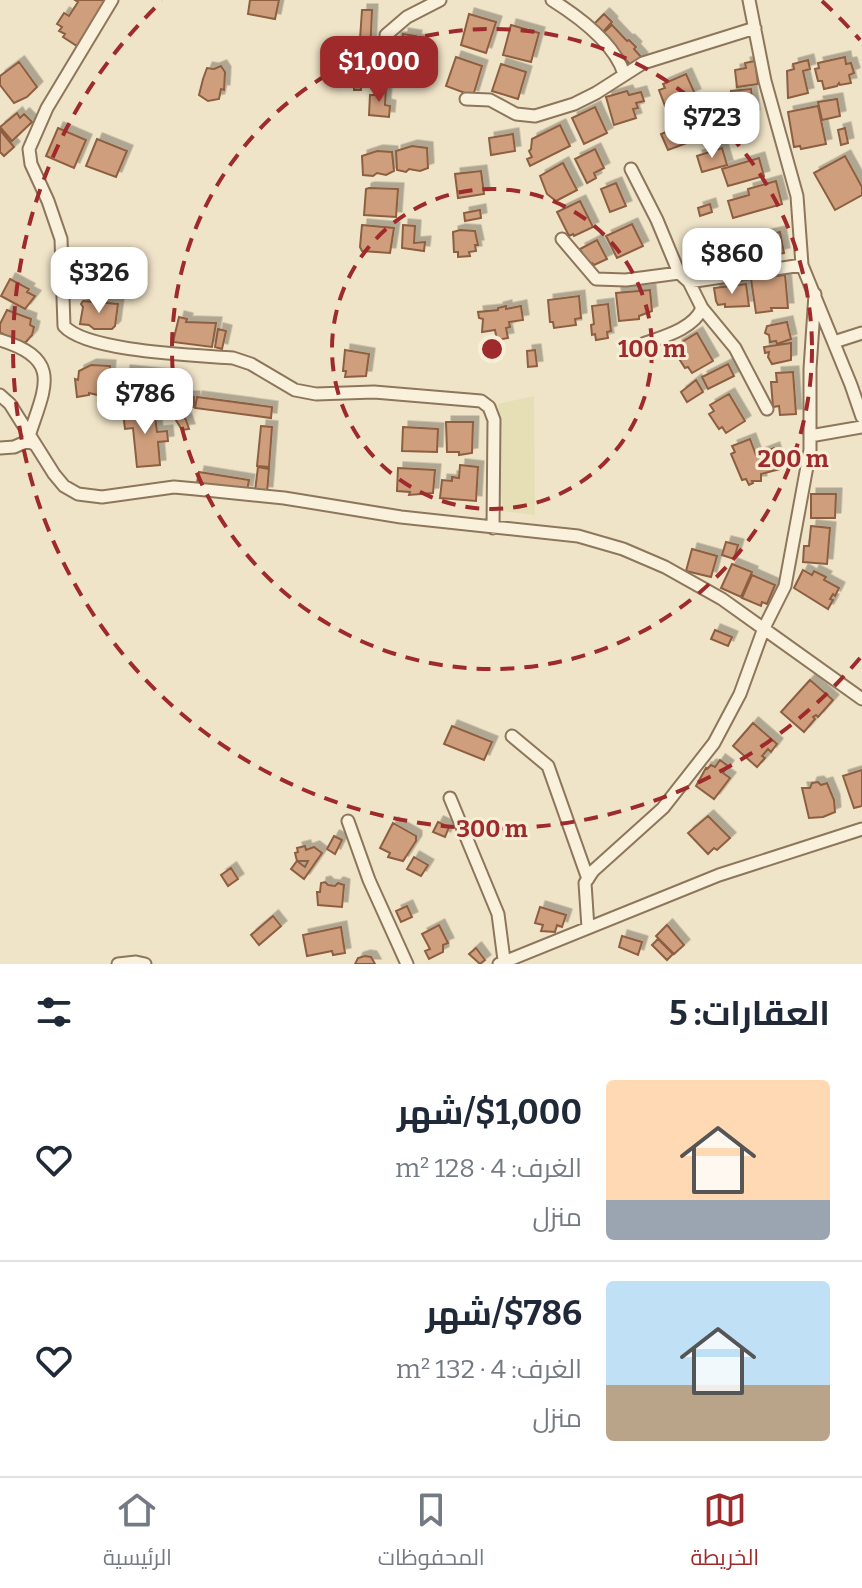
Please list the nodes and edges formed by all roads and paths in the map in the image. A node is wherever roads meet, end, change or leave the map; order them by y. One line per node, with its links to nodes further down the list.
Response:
1 (112, 0): 27 (street)
2 (440, 0): 6 (street)
3 (552, 0): 7 (street)
4 (749, 0): 5 (street)
5 (755, 28): 7 (street); 11 (street)
6 (386, 35)
7 (624, 74): 8 (street)
8 (466, 99)
9 (631, 169): 12 (street)
10 (562, 239): 12 (street)
11 (802, 265): 13 (street); 14 (street)
12 (679, 273): 13 (street)
13 (689, 282): 15 (street)
14 (815, 294): 18 (street); 24 (street)
15 (702, 308): 19 (street); 21 (street)
16 (862, 333): 18 (street)
17 (0, 340): 25 (street)
18 (834, 342): 22 (street)
19 (643, 344)
20 (0, 395): 25 (street)
21 (767, 409)
22 (862, 417)
23 (862, 427): 24 (street)
24 (810, 436): 28 (street)
25 (31, 440): 26 (street); 27 (street)
26 (0, 448)
27 (493, 528): 28 (street)
28 (764, 628): 29 (street); 34 (street)
29 (862, 699)
30 (512, 736): 34 (street)
31 (450, 798): 36 (street)
32 (348, 821): 39 (street)
33 (862, 829): 35 (street)
34 (588, 879): 35 (street)
35 (588, 928): 36 (street)
36 (502, 962)
37 (118, 964): 38 (street)
38 (145, 964)
39 (407, 964)

